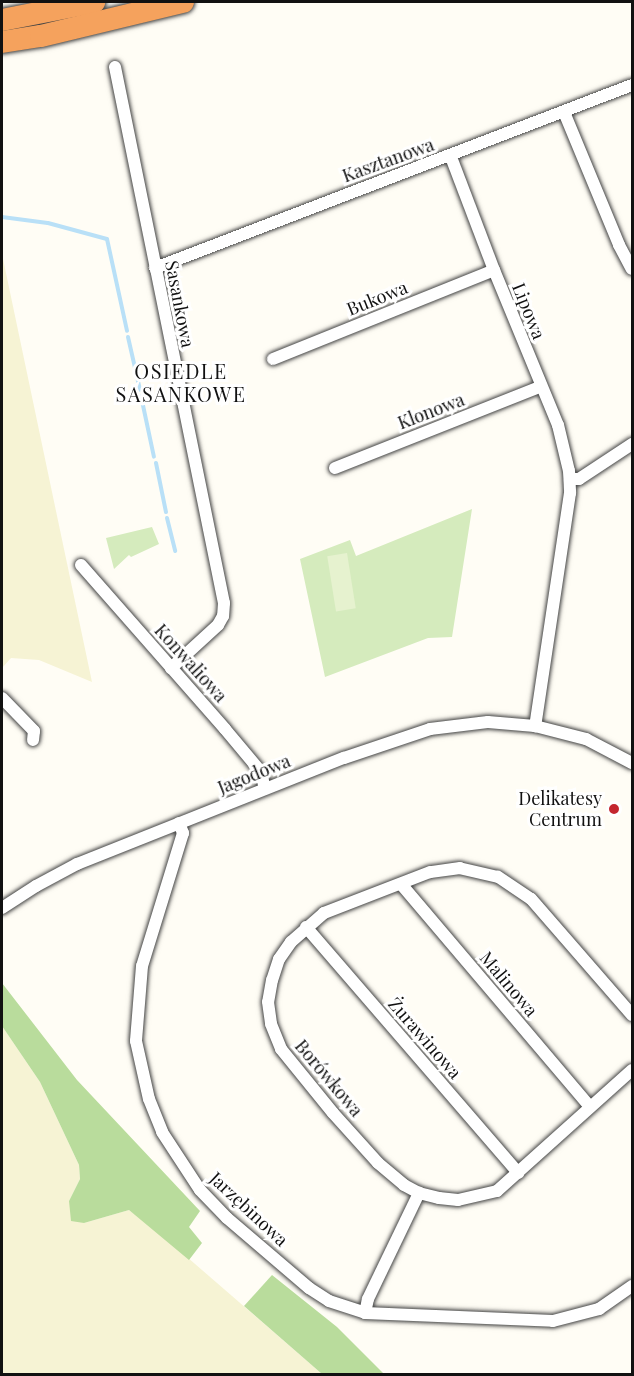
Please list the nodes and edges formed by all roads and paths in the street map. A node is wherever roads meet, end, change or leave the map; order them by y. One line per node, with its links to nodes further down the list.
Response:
1 (94, 2): 3 (highway)
2 (183, 2): 4 (highway)
3 (2, 21)
4 (2, 42)
5 (115, 67): 9 (street, Sasankowa)
6 (633, 86): 7 (street, Kasztanowa)
7 (564, 112): 8 (street, Kasztanowa); 10 (street)
8 (451, 157): 9 (street, Kasztanowa); 11 (street, Lipowa)
9 (155, 268): 18 (street, Sasankowa)
10 (633, 269)
11 (494, 270): 12 (street, Bukowa); 13 (street, Lipowa)
12 (273, 359)
13 (540, 387): 15 (street, Klonowa); 16 (street, Lipowa)
14 (633, 444): 16 (street)
15 (335, 468)
16 (570, 479): 20 (street, Lipowa)
17 (81, 565): 18 (street, Konwaliowa)
18 (171, 668): 23 (street, Konwaliowa)
19 (2, 698): 21 (street)
20 (535, 726): 22 (street, Jagodowa); 23 (street, Jagodowa)
21 (33, 740)
22 (633, 763)
23 (265, 789): 24 (street, Jagodowa)
24 (179, 824): 26 (street, Jagodowa); 34 (street, Jarzębinowa)
25 (401, 884): 27 (street, Borówkowa); 28 (street, Borówkowa); 30 (street, Malinowa)
26 (2, 908)
27 (306, 927): 31 (street, Żurawinowa); 32 (street, Borówkowa)
28 (633, 1015)
29 (633, 1070): 30 (street, Borówkowa)
30 (590, 1107): 31 (street, Borówkowa)
31 (518, 1173): 32 (street, Borówkowa)
32 (420, 1193): 34 (street)
33 (633, 1286): 34 (street, Jarzębinowa)
34 (365, 1313)

